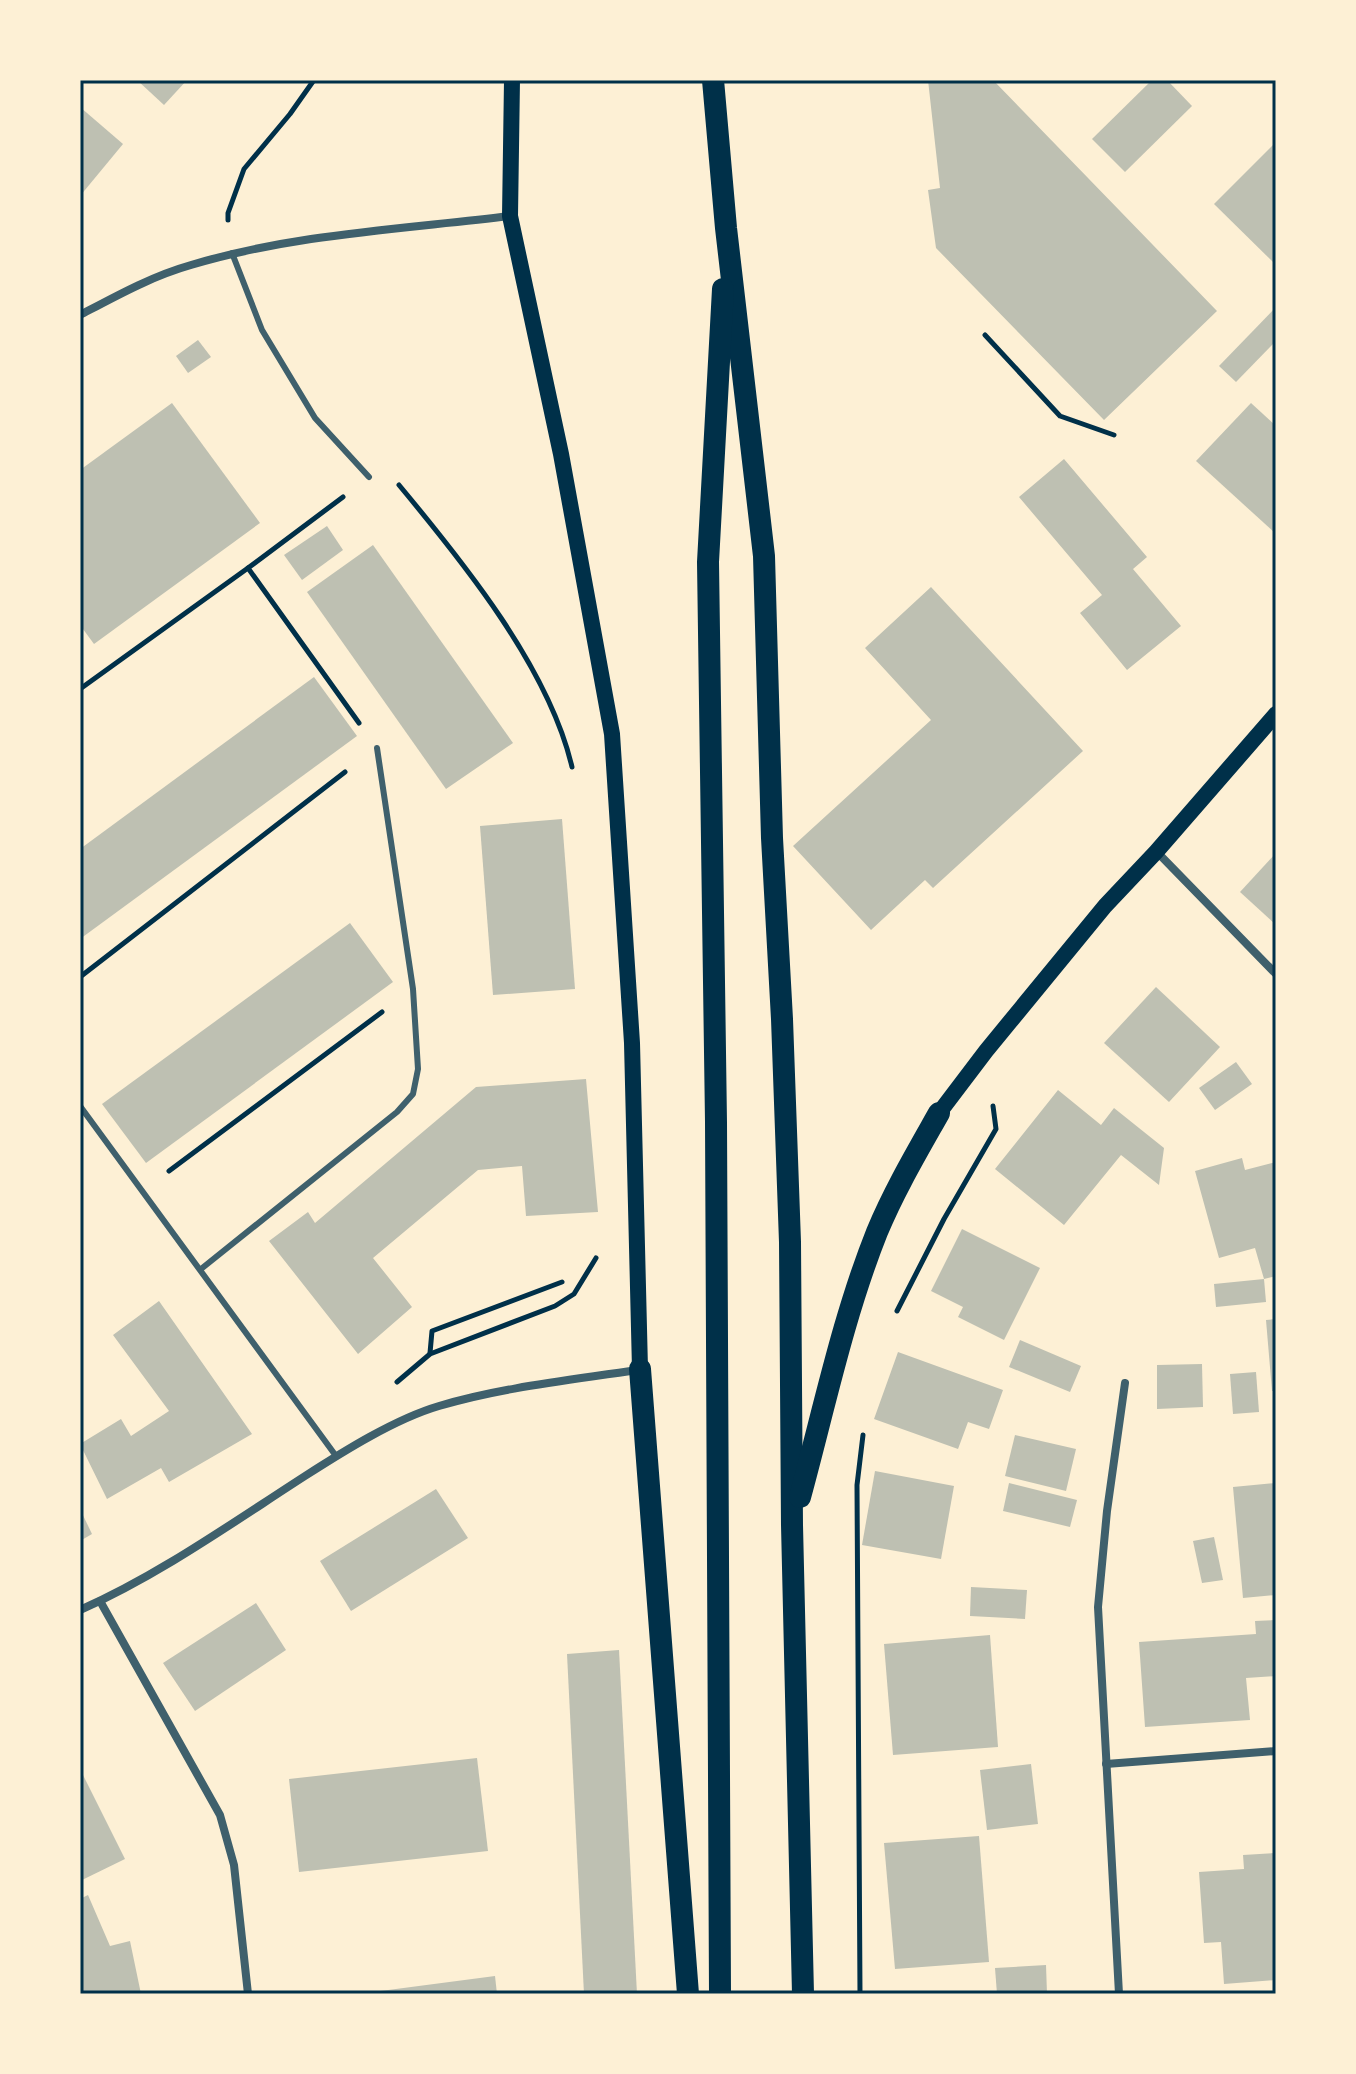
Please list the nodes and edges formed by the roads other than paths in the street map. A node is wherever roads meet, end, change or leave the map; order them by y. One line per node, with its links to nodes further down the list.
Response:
1 (512, 80): 3 (main road)
2 (713, 80): 4 (highway)
3 (510, 216): 5 (street); 15 (main road)
4 (726, 228): 18 (highway); 25 (highway)
5 (232, 253): 6 (street); 7 (lane)
6 (80, 315)
7 (369, 477)
8 (1276, 714): 10 (main road)
9 (377, 748): 14 (lane)
10 (1156, 852): 11 (street); 13 (main road)
11 (1276, 974)
12 (80, 1106): 14 (lane)
13 (939, 1113): 18 (highway)
14 (201, 1269): 17 (lane)
15 (640, 1369): 17 (street); 24 (highway)
16 (1125, 1383): 22 (street)
17 (336, 1456): 19 (street)
18 (792, 1525): 26 (highway)
19 (100, 1601): 20 (street); 23 (street)
20 (80, 1610)
21 (1276, 1751): 22 (street)
22 (1106, 1764): 27 (street)
23 (248, 1994)
24 (688, 1994)
25 (720, 1994)
26 (803, 1994)
27 (1119, 1994)

